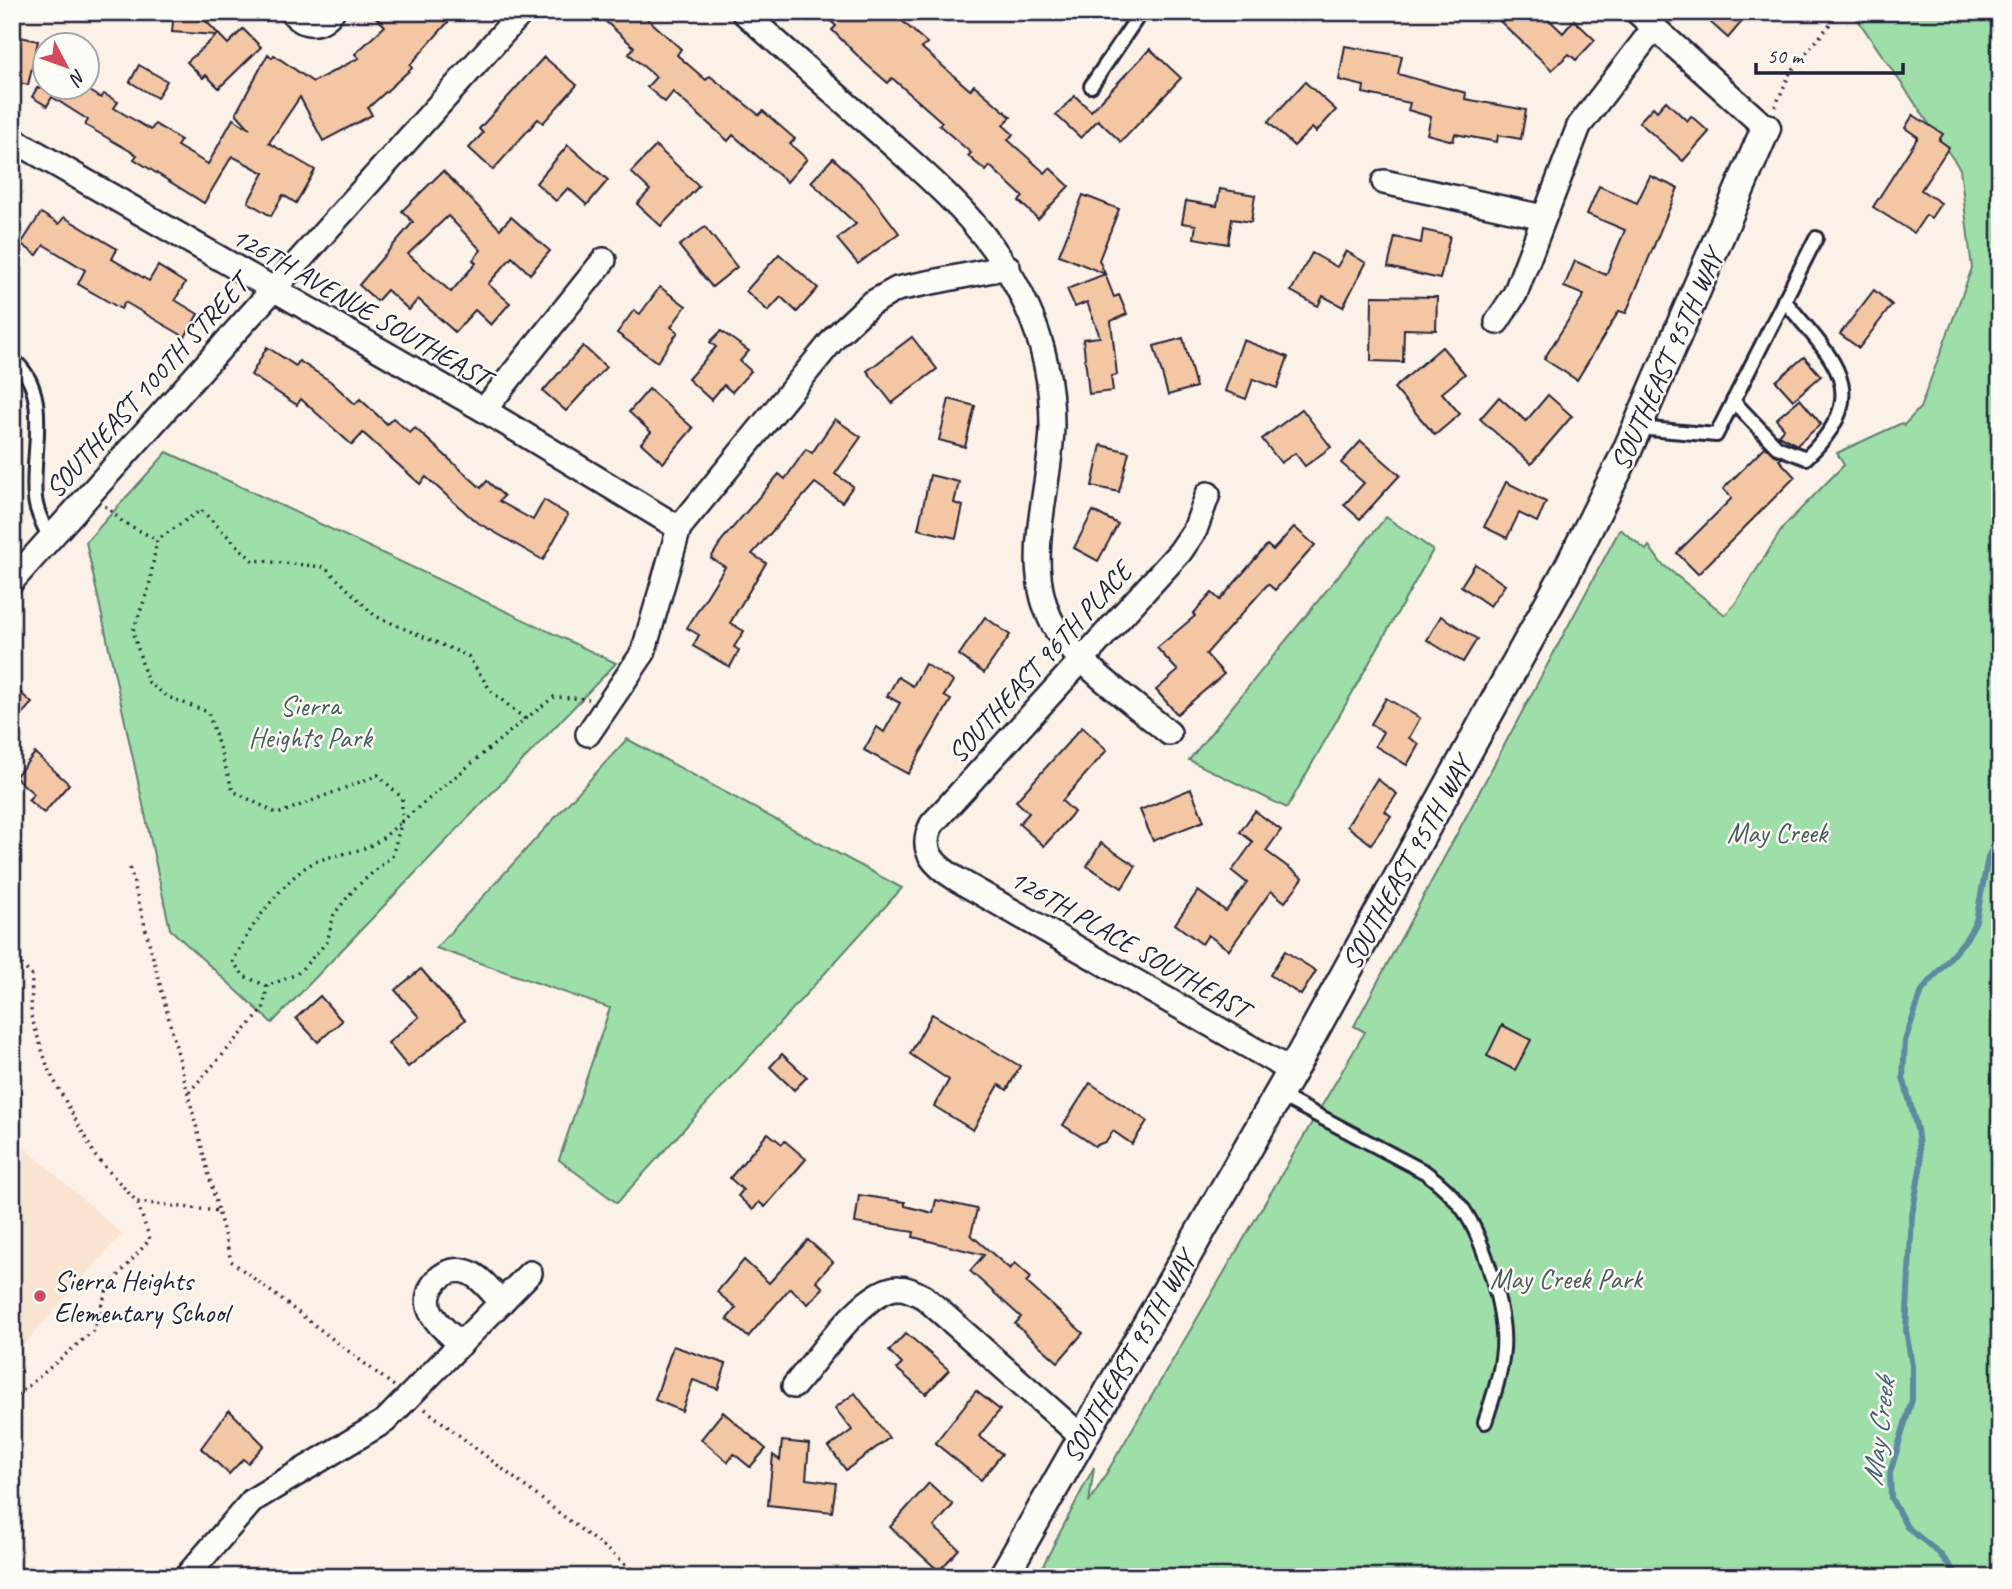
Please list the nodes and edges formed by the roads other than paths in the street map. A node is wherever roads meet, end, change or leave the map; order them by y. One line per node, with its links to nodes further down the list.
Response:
1 (292, 12): 2 (street)
2 (332, 12)
3 (522, 12): 15 (street, SOUTHEAST 100TH STREET)
4 (743, 12): 14 (street)
5 (1141, 12): 7 (lane)
6 (1646, 20): 8 (street); 11 (street)
7 (1091, 86)
8 (1766, 128): 21 (street, SOUTHEAST 95TH WAY)
9 (12, 139): 15 (street, 126TH AVENUE SOUTHEAST)
10 (1384, 182): 11 (street)
11 (1543, 217): 17 (street)
12 (1816, 238): 16 (lane)
13 (604, 260): 20 (street)
14 (1008, 267): 23 (street); 26 (street)
15 (271, 289): 20 (street, 126TH AVENUE SOUTHEAST); 24 (street, SOUTHEAST 100TH STREET)
16 (1784, 300): 19 (lane); 19 (lane)
17 (1497, 322)
18 (12, 359): 24 (lane)
19 (1733, 401): 21 (lane)
20 (484, 410): 23 (street, 126TH AVENUE SOUTHEAST)
21 (1637, 428): 30 (street, SOUTHEAST 95TH WAY)
22 (1208, 494): 26 (street, SOUTHEAST 96TH PLACE)
23 (679, 528): 28 (street)
24 (50, 539): 25 (street, SOUTHEAST 100TH STREET)
25 (12, 581)
26 (1083, 659): 27 (street); 29 (street, SOUTHEAST 96TH PLACE)
27 (1168, 733)
28 (588, 734)
29 (938, 867): 30 (street, 126TH PLACE SOUTHEAST)
30 (1293, 1071): 31 (street, SOUTHEAST 95TH WAY)
31 (1278, 1095): 36 (lane); 37 (street, SOUTHEAST 95TH WAY)
32 (530, 1273): 33 (street)
33 (502, 1302): 34 (street); 34 (street)
34 (461, 1344): 38 (street)
35 (794, 1386): 37 (street)
36 (1485, 1422)
37 (1083, 1437): 39 (street, SOUTHEAST 95TH WAY)
38 (186, 1577)
39 (1003, 1577)

